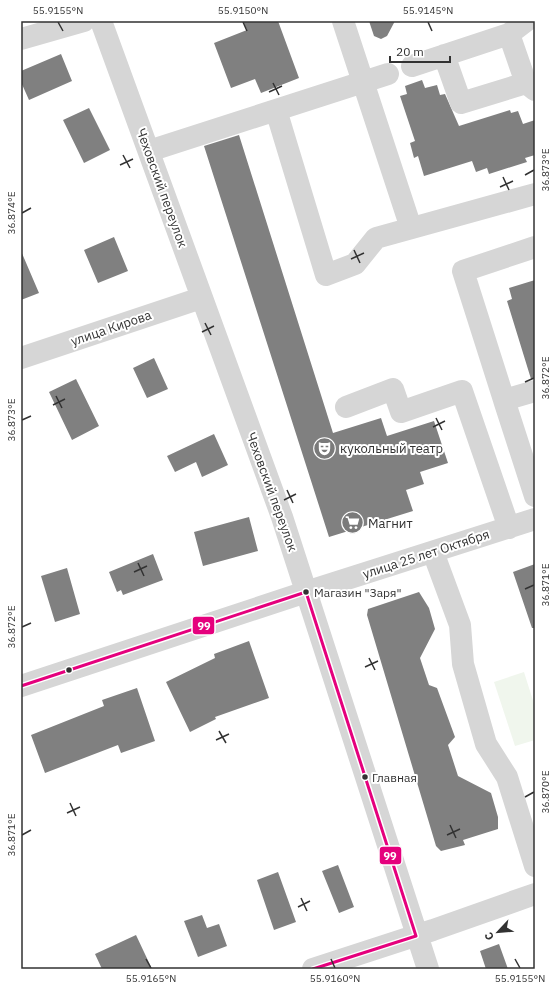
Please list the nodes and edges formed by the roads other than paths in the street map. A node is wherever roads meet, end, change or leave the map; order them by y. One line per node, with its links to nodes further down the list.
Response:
1 (84, 21): 5 (street)
2 (100, 21): 12 (street, Чеховский переулок)
3 (343, 21): 9 (street)
4 (517, 28): 6 (street); 10 (street)
5 (21, 39)
6 (444, 55): 7 (street); 10 (street)
7 (412, 66)
8 (388, 74): 9 (street)
9 (363, 82): 11 (street); 14 (street)
10 (531, 87)
11 (276, 110): 12 (street); 14 (street)
12 (149, 151): 16 (street, Чеховский переулок)
13 (535, 194): 14 (street)
14 (411, 228)
15 (535, 247): 19 (street)
16 (201, 298): 17 (street, улица Кирова); 26 (street, Чеховский переулок)
17 (21, 358)
18 (535, 390): 19 (street)
19 (504, 400): 21 (street)
20 (346, 407): 24 (street)
21 (530, 461): 22 (street)
22 (535, 496)
23 (535, 520): 24 (street, улица 25 лет Октября)
24 (509, 528): 25 (street, улица 25 лет Октября)
25 (433, 552): 26 (street, улица 25 лет Октября); 28 (street)
26 (306, 592): 27 (street, улица 25 лет Октября); 30 (street, Чеховский переулок)
27 (21, 686)
28 (535, 866)
29 (535, 894): 30 (street)
30 (416, 936): 31 (street); 32 (street, Чеховский переулок)
31 (313, 969)
32 (428, 969)

